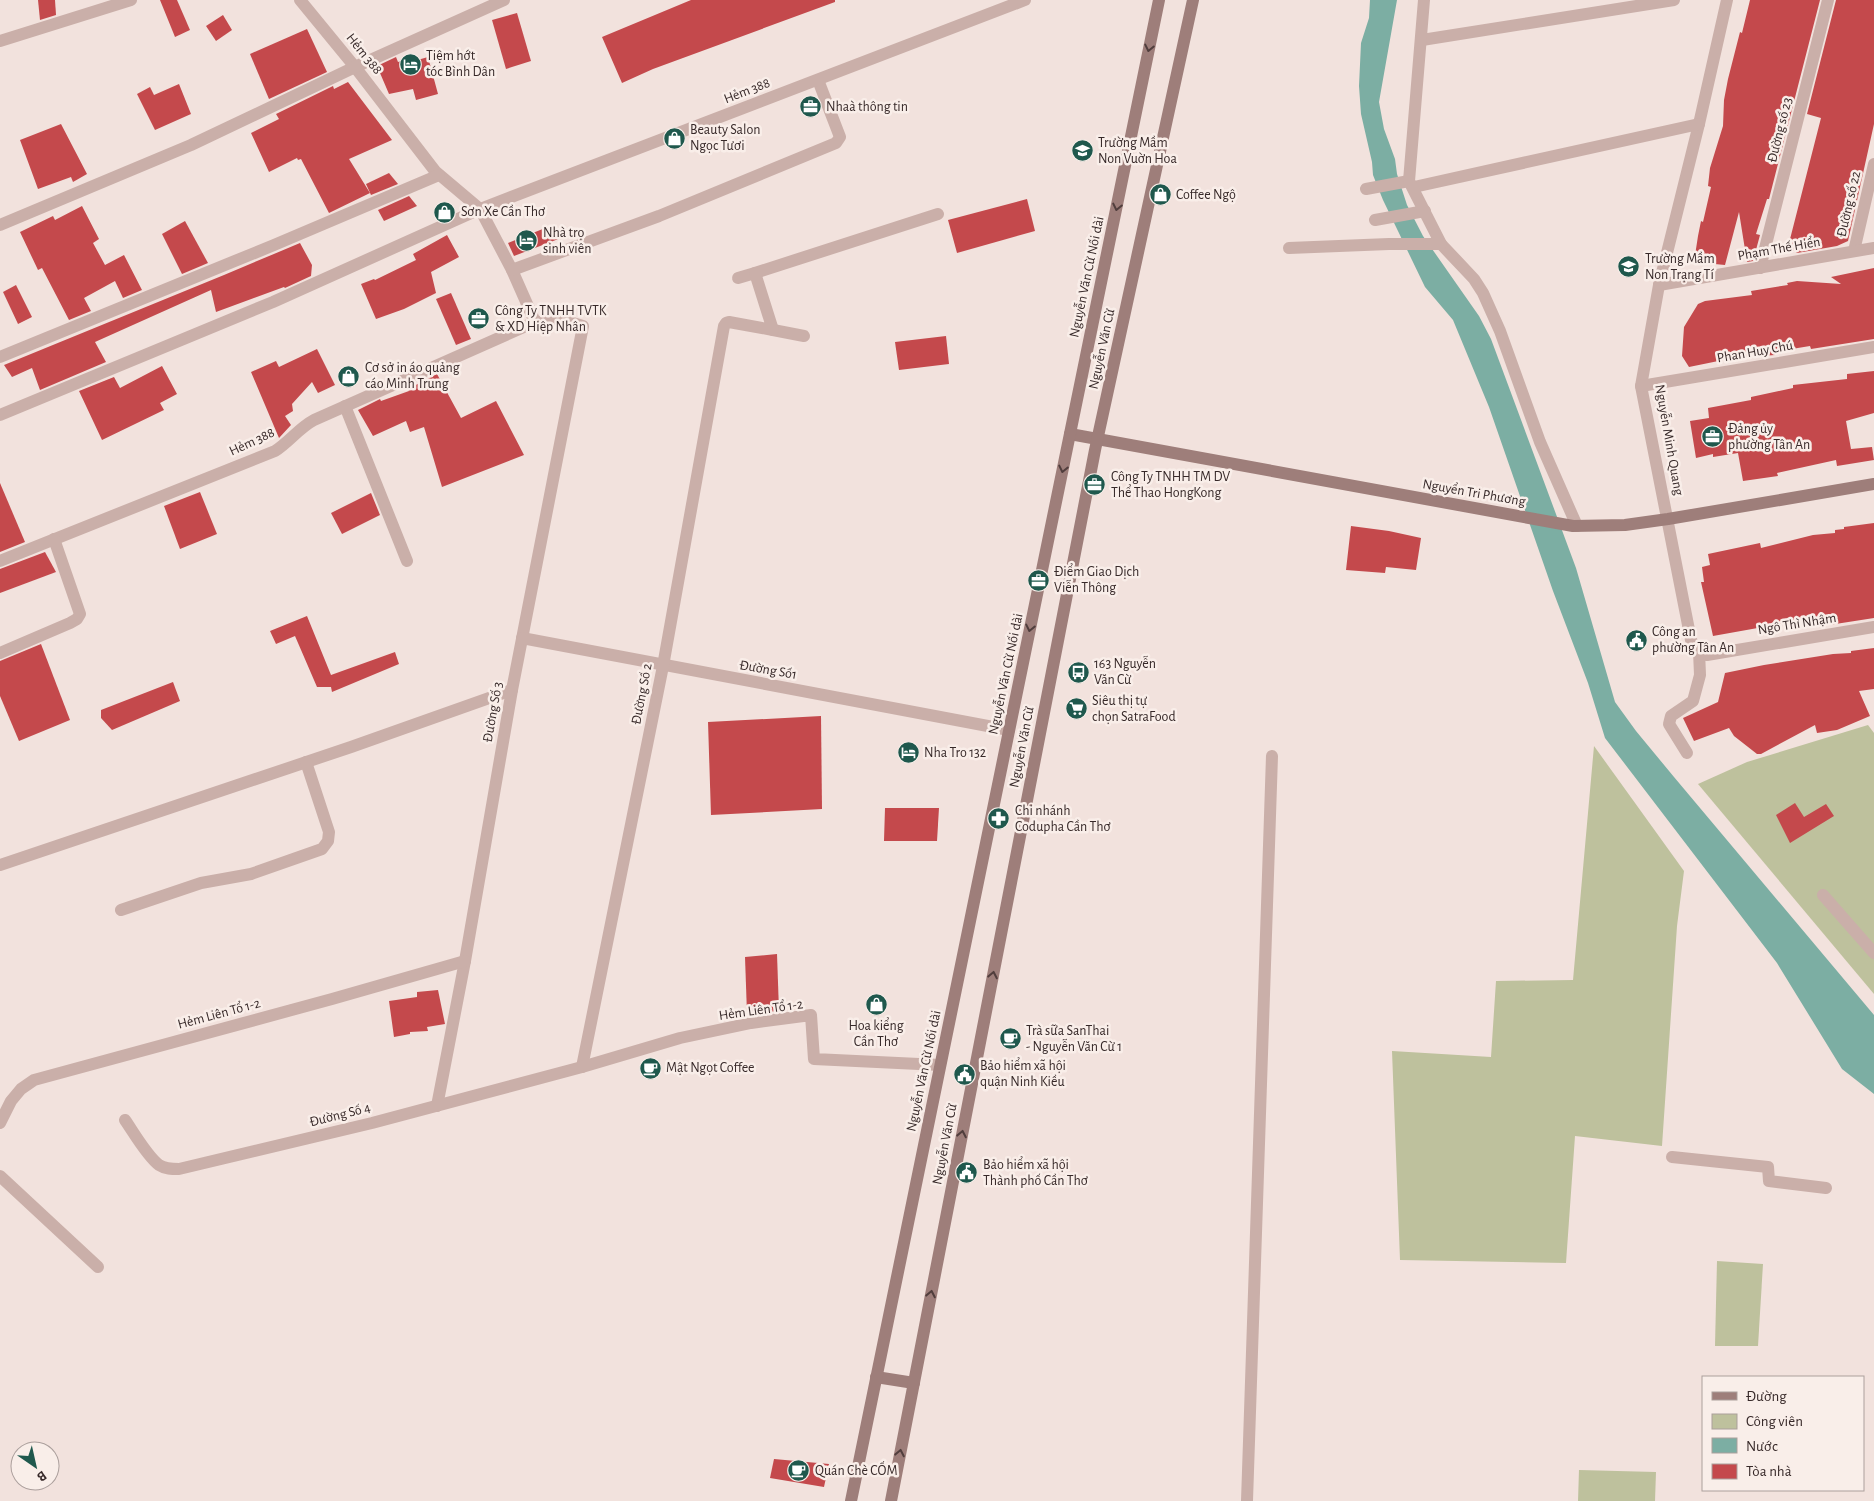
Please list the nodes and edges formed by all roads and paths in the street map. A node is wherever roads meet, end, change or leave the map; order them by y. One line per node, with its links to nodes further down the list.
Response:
1 (131, 0): 12 (street)
2 (300, 0): 13 (street, Hẻm 388)
3 (504, 0): 13 (street)
4 (1025, 0): 14 (street, Hẻm 388)
5 (1159, 0): 43 (main road, Nguyễn Văn Cừ Nối dài, one-way to 43)
6 (1193, 0): 44 (main road, Nguyễn Văn Cừ)
7 (1424, 0): 11 (street)
8 (1674, 0): 11 (street)
9 (1727, 0): 15 (street, Nguyễn Minh Quang)
10 (1828, 0): 29 (street, Đường số 23)
11 (1422, 40): 18 (street)
12 (0, 42)
13 (355, 66): 17 (street, Hẻm 388); 24 (street)
14 (818, 80): 20 (street, Hẻm 388); 30 (street)
15 (1700, 124): 18 (street); 33 (street, Nguyễn Minh Quang)
16 (1874, 164): 28 (street, Đường số 22)
17 (439, 175): 20 (street, Hẻm 388); 39 (street)
18 (1408, 183): 19 (street); 21 (street)
19 (1371, 188)
20 (480, 209): 30 (street, Hẻm 388); 42 (street, Hẻm 388)
21 (1420, 212): 23 (street); 25 (street)
22 (938, 214): 31 (street)
23 (1375, 220)
24 (0, 224)
25 (1437, 244): 26 (street); 47 (street)
26 (1289, 248)
27 (1874, 248): 28 (street, Phạm Thế Hiển)
28 (1854, 251): 29 (street, Phạm Thế Hiển)
29 (1760, 268): 33 (street, Phạm Thế Hiển)
30 (512, 270): 34 (street, Hẻm 388)
31 (756, 273): 32 (street); 36 (street)
32 (738, 278)
33 (1659, 285): 40 (street, Nguyễn Minh Quang)
34 (535, 322): 35 (street, Hẻm 388); 41 (street, Hẻm 388)
35 (584, 326): 52 (street, Đường Số 3)
36 (773, 330): 37 (street); 55 (street, Đường Số 2)
37 (804, 336)
38 (1874, 347): 40 (street, Phan Huy Chú)
39 (0, 357)
40 (1642, 386): 46 (street, Nguyễn Minh Quang)
41 (345, 406): 48 (street, Hẻm 388); 50 (street)
42 (0, 415)
43 (1070, 434): 44 (main road, Nguyển Tri Phương); 57 (main road, Nguyễn Văn Cừ Nối dài, one-way to 57)
44 (1097, 439): 47 (main road, Nguyển Tri Phương); 76 (main road, Nguyễn Văn Cừ, one-way to 44)
45 (1874, 484): 46 (main road, Nguyển Tri Phương)
46 (1668, 519): 47 (main road, Nguyển Tri Phương); 53 (street, Nguyễn Minh Quang)
47 (1575, 526)
48 (54, 539): 49 (street, Hẻm 388); 54 (street)
49 (0, 561)
50 (407, 561)
51 (1874, 627): 53 (street, Ngô Thì Nhậm)
52 (522, 638): 55 (street, Đường Số1); 56 (street, Đường Số 3)
53 (1698, 651): 58 (street, Nguyễn Minh Quang)
54 (0, 653)
55 (663, 666): 57 (street, Đường Số1); 67 (street, Đường Số 2)
56 (512, 690): 60 (street); 65 (street, Đường Số 3)
57 (1010, 730): 66 (main road, Nguyễn Văn Cừ Nối dài)
58 (1687, 753)
59 (1272, 756): 79 (street)
60 (306, 762): 61 (street); 63 (street)
61 (0, 865)
62 (1823, 895): 64 (street)
63 (121, 910)
64 (1874, 953)
65 (465, 961): 68 (street, Đường Số 3); 70 (street, Hẻm Liên Tổ 1-2)
66 (940, 1064): 67 (street, Hẻm Liên Tổ 1-2); 75 (main road, Nguyễn Văn Cừ Nối dài)
67 (582, 1067): 68 (street, Đường Số 4)
68 (437, 1106): 69 (street, Đường Số 4)
69 (125, 1120)
70 (0, 1123)
71 (1672, 1157): 73 (street)
72 (0, 1176): 74 (street)
73 (1826, 1188)
74 (98, 1267)
75 (876, 1377): 76 (main road); 77 (main road, Nguyễn Văn Cừ Nối dài)
76 (914, 1383): 78 (main road, Nguyễn Văn Cừ, one-way to 76)
77 (851, 1501)
78 (891, 1501)
79 (1247, 1501)

